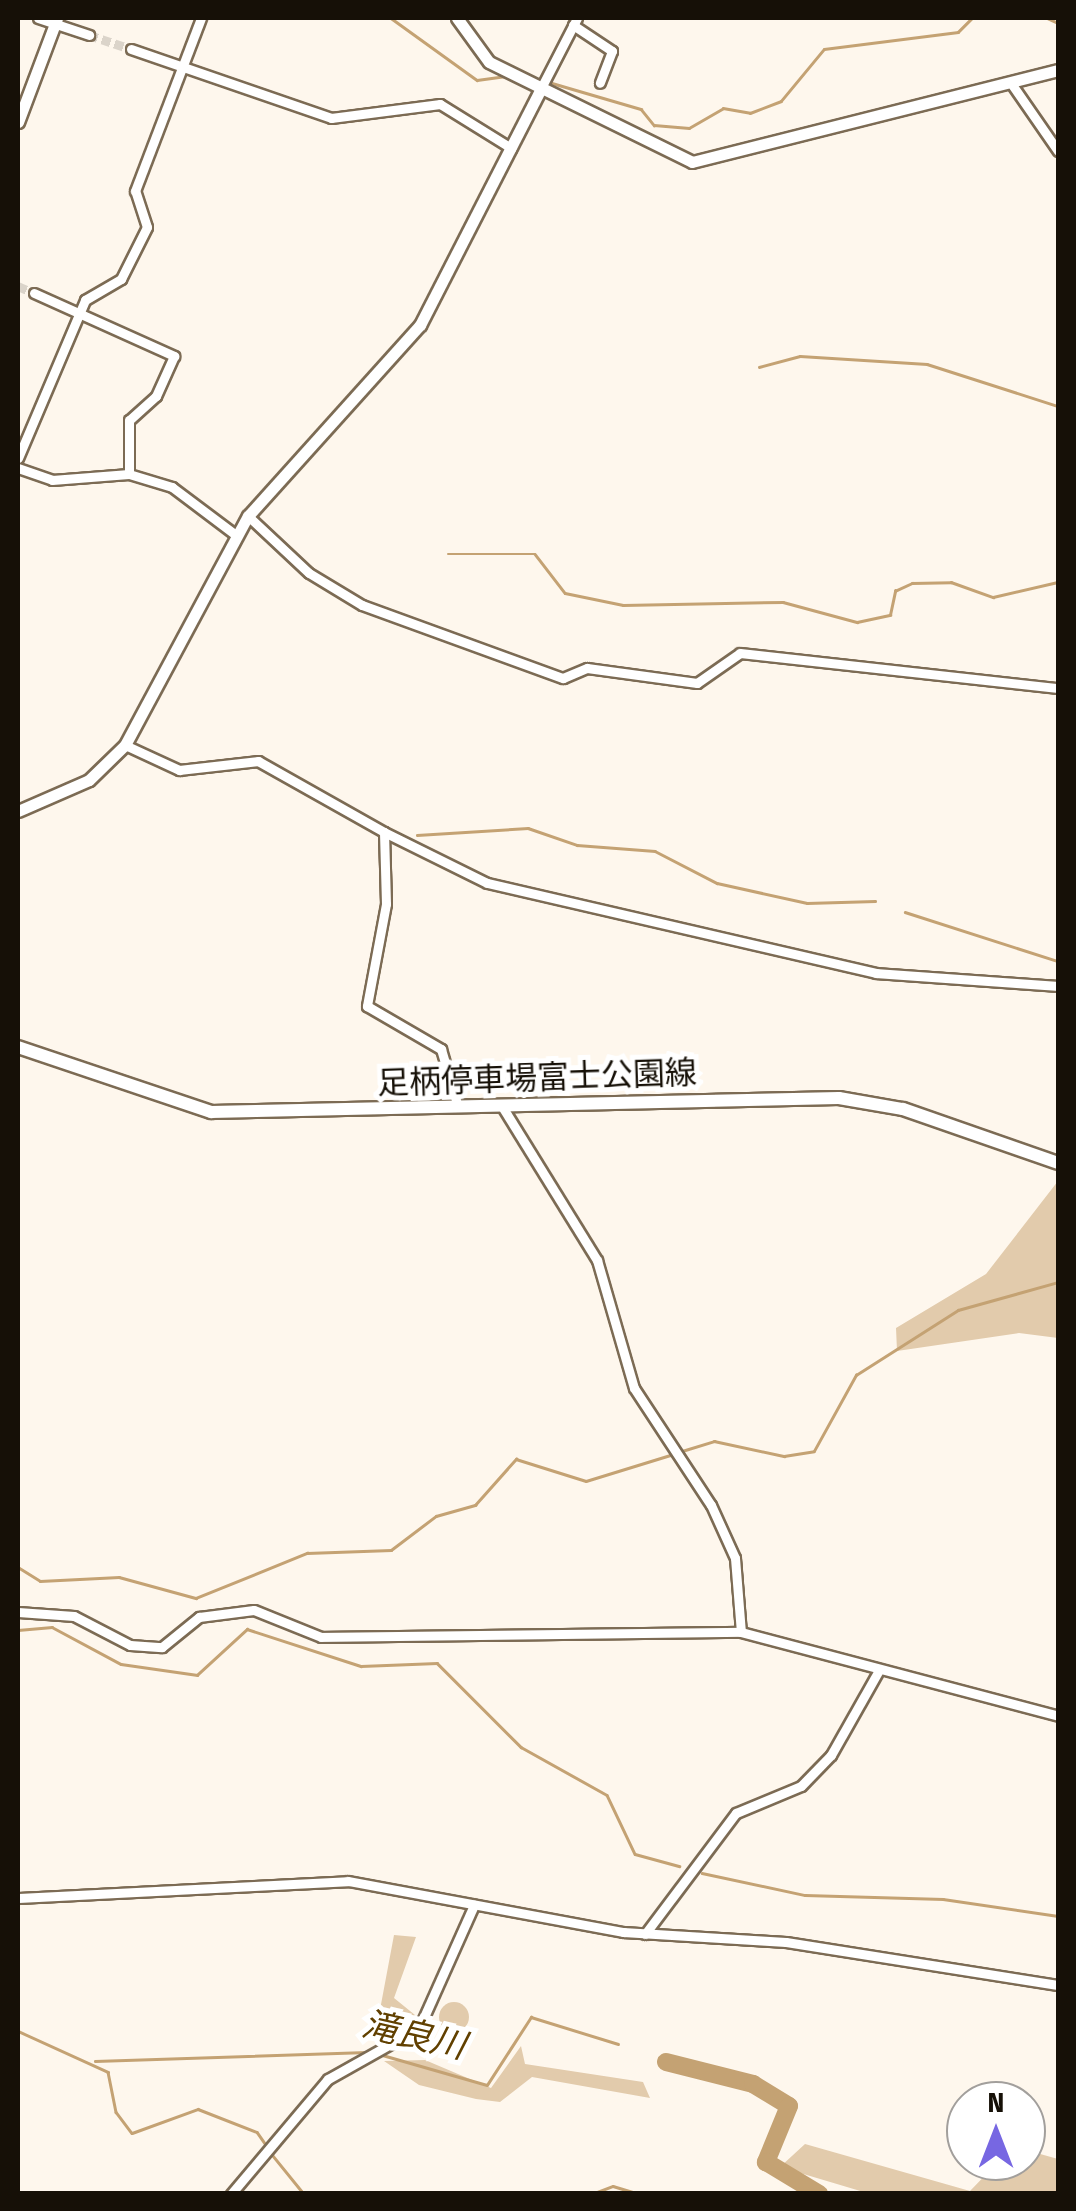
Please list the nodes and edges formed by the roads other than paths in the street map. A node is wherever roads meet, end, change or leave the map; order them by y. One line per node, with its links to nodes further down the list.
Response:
1 (38, 18): 4 (street)
2 (201, 18): 8 (street)
3 (458, 18): 12 (street)
4 (55, 20): 6 (street); 13 (street)
5 (575, 21): 10 (street); 12 (street)
6 (88, 35)
7 (131, 49): 8 (street)
8 (179, 66): 14 (street); 17 (street)
9 (1058, 70): 11 (street)
10 (600, 83)
11 (1013, 86): 12 (street); 15 (street)
12 (540, 90): 14 (street)
13 (18, 122)
14 (511, 148): 21 (street)
15 (1058, 150)
16 (34, 293): 17 (street)
17 (79, 313): 18 (street); 20 (street)
18 (18, 458)
19 (18, 468): 20 (street)
20 (129, 474): 22 (street)
21 (248, 516): 22 (street); 23 (street)
22 (236, 536): 24 (street)
23 (1058, 688)
24 (125, 745): 25 (street); 26 (street)
25 (18, 812)
26 (384, 832): 27 (street); 29 (street)
27 (1058, 986)
28 (18, 1047): 29 (main road, 足柄停車場富士公園線)
29 (458, 1108): 30 (main road, 足柄停車場富士公園線)
30 (503, 1108): 31 (main road, 足柄停車場富士公園線); 33 (street)
31 (1058, 1163)
32 (18, 1612): 33 (street)
33 (741, 1632): 34 (street)
34 (878, 1672): 35 (street); 38 (street)
35 (1058, 1716)
36 (18, 1898): 37 (street)
37 (474, 1905): 38 (street); 40 (street)
38 (645, 1934): 39 (street)
39 (1058, 1985)
40 (231, 2194)

